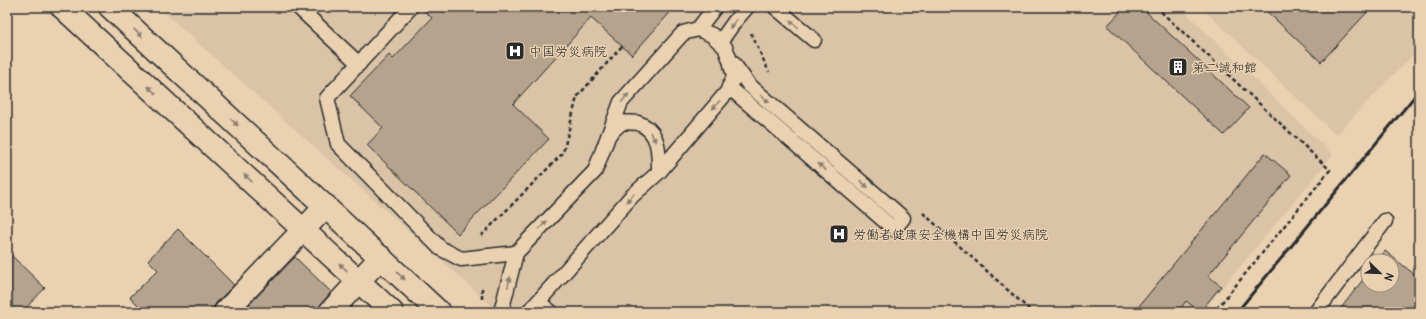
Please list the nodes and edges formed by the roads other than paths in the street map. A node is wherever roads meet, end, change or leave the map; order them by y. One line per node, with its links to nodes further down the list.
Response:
1 (62, 7): 18 (street, one-way to 1)
2 (110, 7): 16 (street, one-way to 16)
3 (298, 7): 12 (lane)
4 (715, 7): 8 (lane)
5 (748, 7): 10 (lane, one-way to 10)
6 (775, 7): 9 (lane, one-way to 6)
7 (410, 8): 12 (lane)
8 (698, 29): 10 (lane); 14 (lane, one-way to 8)
9 (814, 40)
10 (720, 42): 11 (lane)
11 (730, 60): 13 (lane); 13 (lane, one-way to 13)
12 (359, 64): 19 (lane)
13 (730, 87): 15 (lane, one-way to 15)
14 (609, 133): 15 (lane, one-way to 15); 19 (lane, one-way to 14)
15 (659, 172): 22 (lane, one-way to 22)
16 (326, 206): 18 (street); 20 (street)
17 (1385, 221): 30 (lane)
18 (304, 230): 21 (street, one-way to 18); 23 (street)
19 (516, 253): 27 (lane, one-way to 19)
20 (381, 257): 21 (street); 26 (street, one-way to 26)
21 (359, 281): 24 (street); 25 (street)
22 (538, 302): 28 (lane); 29 (lane)
23 (226, 312)
24 (330, 312)
25 (392, 312)
26 (439, 312)
27 (501, 312)
28 (528, 312)
29 (551, 312)
30 (1316, 312)

